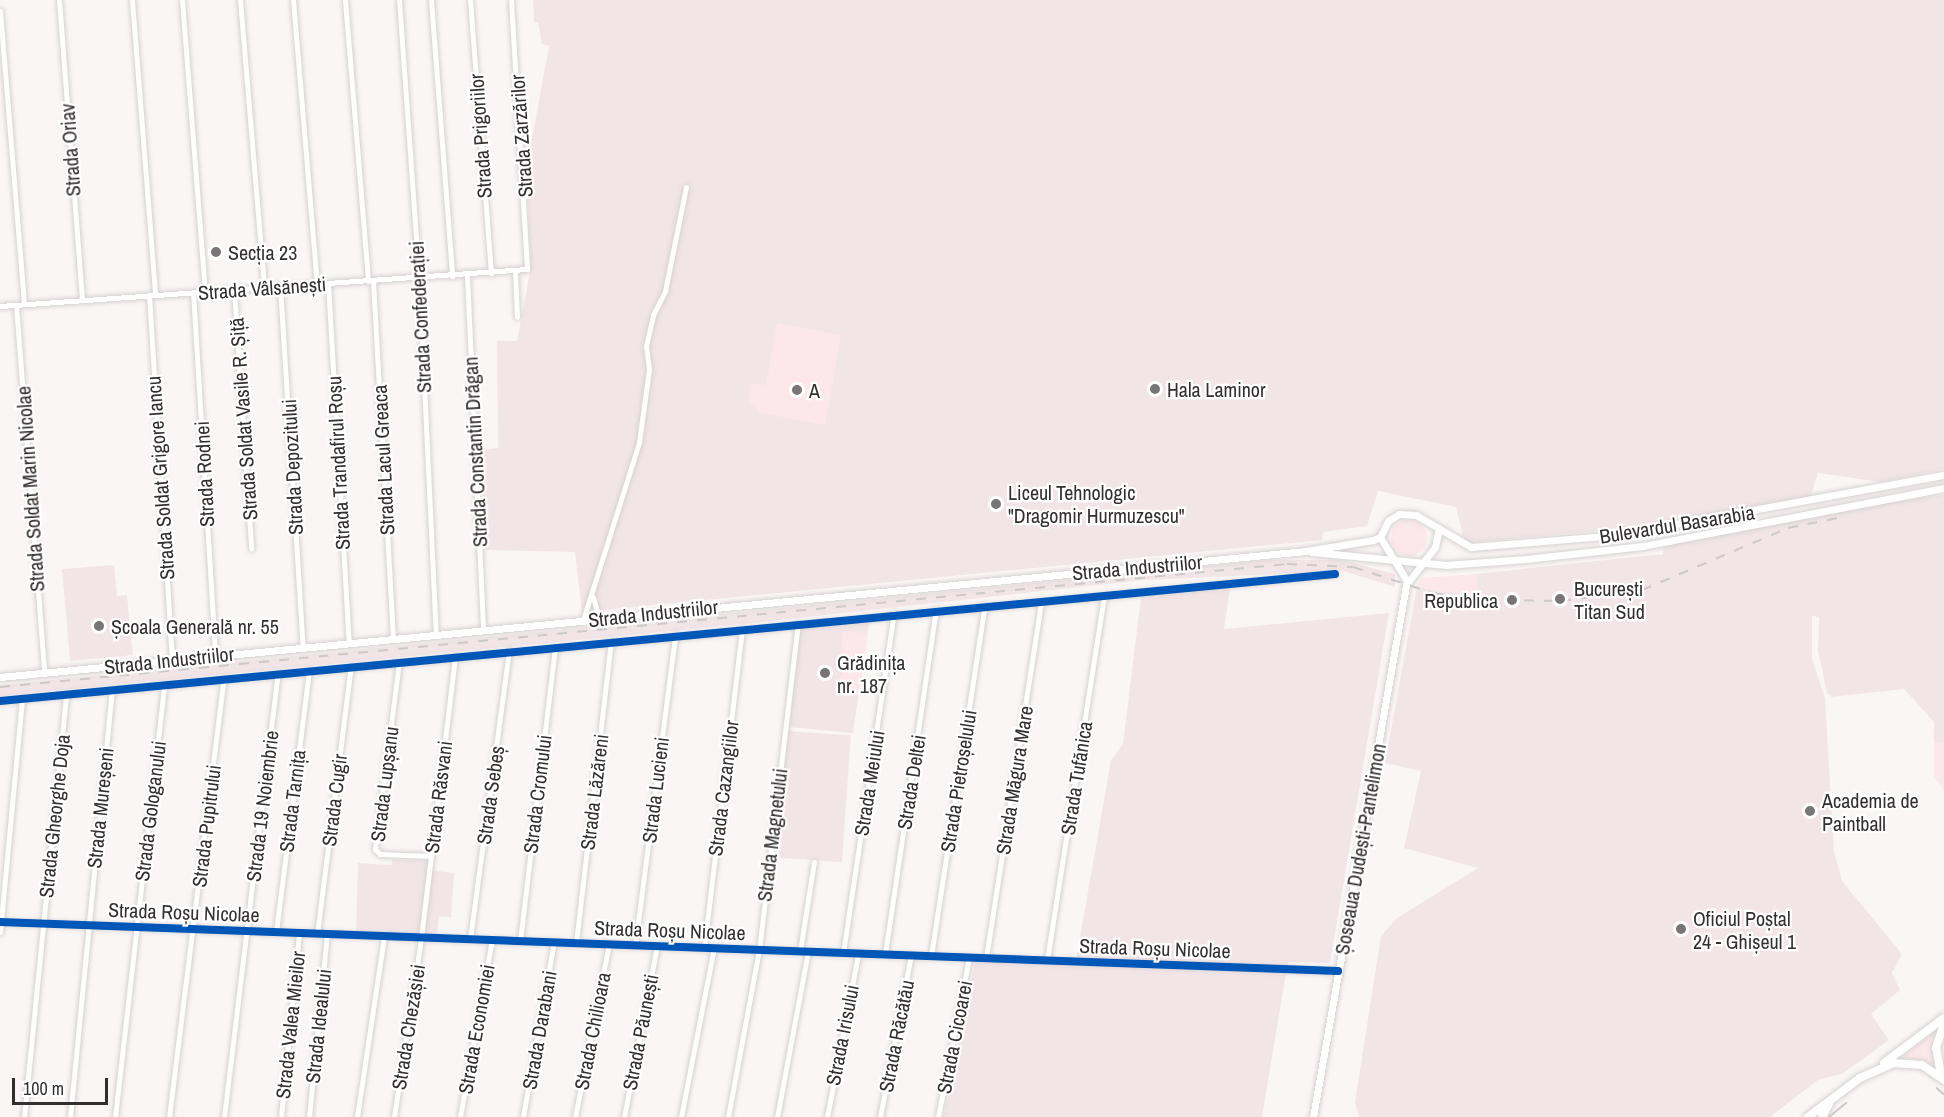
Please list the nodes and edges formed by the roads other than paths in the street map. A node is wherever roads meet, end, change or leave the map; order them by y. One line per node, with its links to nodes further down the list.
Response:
1 (59, 0): 28 (street, Strada Oriav)
2 (132, 0): 27 (street, Strada Soldat Grigore Iancu)
3 (182, 0): 25 (street)
4 (240, 0): 23 (street)
5 (293, 0): 21 (street)
6 (345, 0): 19 (street, Strada Lacul Greaca)
7 (399, 0): 18 (street, Strada Confederației)
8 (431, 0): 17 (street)
9 (470, 0): 15 (street, Strada Prigoriilor)
10 (511, 0): 13 (street, Strada Zarzărilor)
11 (0, 10): 29 (street)
12 (686, 187): 44 (street)
13 (524, 270): 14 (street, Strada Vâlsănești)
14 (516, 271): 15 (street, Strada Vâlsănești); 32 (street)
15 (491, 273): 16 (street, Strada Vâlsănești)
16 (467, 274): 17 (street, Strada Vâlsănești); 53 (street, Strada Constantin Drăgan)
17 (452, 276): 18 (street, Strada Vâlsănești)
18 (419, 278): 19 (street, Strada Vâlsănești); 54 (street, Strada Confederației)
19 (371, 281): 20 (street, Strada Vâlsănești); 56 (street, Strada Lacul Greaca)
20 (328, 283): 21 (street, Strada Vâlsănești); 58 (street, Strada Trandafirul Roșu)
21 (317, 284): 22 (street, Strada Vâlsănești)
22 (280, 286): 23 (street, Strada Vâlsănești); 59 (street, Strada Depozitului)
23 (264, 287): 24 (street, Strada Vâlsănești)
24 (234, 289): 25 (street, Strada Vâlsănești); 37 (street, Strada Soldat Vasile R. Șiță)
25 (205, 291): 26 (street, Strada Vâlsănești)
26 (193, 292): 27 (street, Strada Vâlsănești); 62 (street, Strada Rodnei)
27 (152, 295): 28 (street, Strada Vâlsănești); 64 (street, Strada Soldat Grigore Iancu)
28 (82, 300): 29 (street, Strada Vâlsănești)
29 (24, 304): 30 (street, Strada Vâlsănești)
30 (16, 305): 31 (street, Strada Vâlsănești); 68 (street, Strada Soldat Marin Nicolae)
31 (0, 306)
32 (517, 317)
33 (1944, 475): 35 (main road, Bulevardul Basarabia)
34 (1944, 488): 40 (main road, Bulevardul Basarabia)
35 (1439, 528): 36 (main road, Bulevardul Basarabia); 40 (main road)
36 (1380, 537): 38 (main road, Strada Industriilor); 39 (main road)
37 (251, 548)
38 (1306, 551): 39 (main road, Strada Industriilor); 49 (main road, Strada Industriilor)
39 (1393, 561): 40 (main road, Strada Industriilor); 42 (main road)
40 (1422, 564): 42 (main road)
41 (1335, 574): 43 (street)
42 (1407, 581): 113 (main road, Șoseaua Dudești-Pantelimon)
43 (1104, 595): 45 (street); 112 (street, Strada Tufănica)
44 (592, 596): 49 (street); 50 (street)
45 (1041, 601): 46 (street); 111 (street, Strada Măgura Mare)
46 (985, 605): 47 (street); 109 (street, Strada Pietroșelului)
47 (936, 610): 48 (street); 107 (street, Strada Deltei)
48 (894, 613): 51 (street); 105 (street, Strada Meiului)
49 (599, 619): 50 (main road, Strada Industriilor)
50 (583, 620): 53 (main road, Strada Industriilor)
51 (798, 623): 52 (street); 102 (street, Strada Magnetului)
52 (742, 628): 55 (street); 100 (street, Strada Cazangiilor)
53 (483, 630): 54 (main road, Strada Industriilor)
54 (436, 634): 56 (main road, Strada Industriilor)
55 (675, 635): 57 (street); 98 (street, Strada Lucieni)
56 (393, 639): 58 (main road, Strada Industriilor)
57 (611, 641): 60 (street); 96 (street, Strada Lăzăreni)
58 (349, 643): 59 (main road, Strada Industriilor)
59 (303, 647): 62 (main road, Strada Industriilor)
60 (555, 647): 61 (street); 94 (street, Strada Cromului)
61 (509, 651): 63 (street); 92 (street, Strada Sebeș)
62 (215, 656): 64 (main road, Strada Industriilor)
63 (456, 656): 65 (street); 77 (street, Strada Răsvani)
64 (172, 660): 68 (main road, Strada Industriilor)
65 (399, 662): 66 (street); 77 (street, Strada Lupșanu)
66 (351, 666): 67 (street); 88 (street, Strada Cugir)
67 (309, 670): 69 (street); 86 (street, Strada Tarnița)
68 (44, 672): 70 (main road, Strada Industriilor)
69 (278, 673): 71 (street); 84 (street, Strada 19 Noiembrie)
70 (0, 677)
71 (224, 678): 72 (street); 83 (street, Strada Pupitrului)
72 (164, 684): 73 (street); 82 (street, Strada Gologanului)
73 (112, 690): 74 (street); 81 (street, Strada Mureșeni)
74 (66, 694): 75 (street); 80 (street, Strada Gheorghe Doja)
75 (22, 698): 76 (street); 79 (street)
76 (0, 700)
77 (431, 856): 91 (street, Strada Răsvani)
78 (814, 862): 103 (street)
79 (0, 922): 80 (street, Strada Roșu Nicolae); 85 (street)
80 (43, 924): 81 (street, Strada Roșu Nicolae); 119 (street, Strada Gheorghe Doja)
81 (88, 925): 82 (street, Strada Roșu Nicolae); 120 (street, Strada Mureșeni)
82 (136, 927): 83 (street, Strada Roșu Nicolae); 121 (street, Strada Gologanului)
83 (193, 929): 84 (street, Strada Roșu Nicolae); 122 (street, Strada Pupitrului)
84 (247, 931): 86 (street, Strada Roșu Nicolae); 123 (street, Strada 19 Noiembrie)
85 (0, 932)
86 (276, 932): 87 (street, Strada Roșu Nicolae)
87 (299, 933): 88 (street, Strada Roșu Nicolae); 124 (street, Strada Valea Mieilor)
88 (317, 934): 89 (street, Strada Roșu Nicolae)
89 (327, 934): 90 (street, Strada Roșu Nicolae); 125 (street, Strada Idealului)
90 (384, 936): 91 (street, Strada Roșu Nicolae); 126 (street)
91 (422, 938): 92 (street, Strada Roșu Nicolae); 127 (street, Strada Chezășiei)
92 (470, 939): 93 (street, Strada Roșu Nicolae)
93 (492, 940): 94 (street, Strada Roșu Nicolae); 128 (street, Strada Economiei)
94 (520, 941): 95 (street, Strada Roșu Nicolae)
95 (554, 942): 96 (street, Strada Roșu Nicolae); 129 (street, Strada Darabani)
96 (576, 943): 97 (street, Strada Roșu Nicolae)
97 (609, 944): 98 (street, Strada Roșu Nicolae); 130 (street, Strada Chilioara)
98 (635, 945): 99 (street, Strada Roșu Nicolae)
99 (657, 946): 100 (street, Strada Roșu Nicolae); 131 (street, Strada Păunești)
100 (704, 948): 101 (street, Strada Roșu Nicolae)
101 (714, 948): 102 (street, Strada Roșu Nicolae); 132 (street)
102 (759, 950): 103 (street, Strada Roșu Nicolae); 133 (street, Strada Magnetului)
103 (800, 951): 104 (street, Strada Roșu Nicolae)
104 (808, 952): 105 (street, Strada Roșu Nicolae); 134 (street)
105 (843, 953): 106 (street, Strada Roșu Nicolae)
106 (858, 954): 107 (street, Strada Roșu Nicolae); 135 (street, Strada Irisului)
107 (885, 954): 108 (street, Strada Roșu Nicolae)
108 (911, 956): 109 (street, Strada Roșu Nicolae); 136 (street, Strada Răcătău)
109 (931, 956): 110 (street, Strada Roșu Nicolae)
110 (969, 958): 111 (street, Strada Roșu Nicolae); 137 (street, Strada Cicoarei)
111 (986, 958): 112 (street, Strada Roșu Nicolae)
112 (1047, 960): 113 (street, Strada Roșu Nicolae)
113 (1338, 971): 138 (main road, Șoseaua Dudești-Pantelimon)
114 (1944, 1018): 116 (main road)
115 (1944, 1024): 117 (main road)
116 (1868, 1073): 117 (main road); 118 (main road)
117 (1942, 1078)
118 (1833, 1098): 139 (main road); 140 (main road)
119 (24, 1117)
120 (70, 1117)
121 (115, 1117)
122 (169, 1117)
123 (224, 1117)
124 (281, 1117)
125 (309, 1117)
126 (357, 1117)
127 (394, 1117)
128 (460, 1117)
129 (523, 1117)
130 (575, 1117)
131 (624, 1117)
132 (681, 1117)
133 (728, 1117)
134 (777, 1117)
135 (827, 1117)
136 (880, 1117)
137 (938, 1117)
138 (1313, 1117)
139 (1808, 1117)
140 (1822, 1117)

